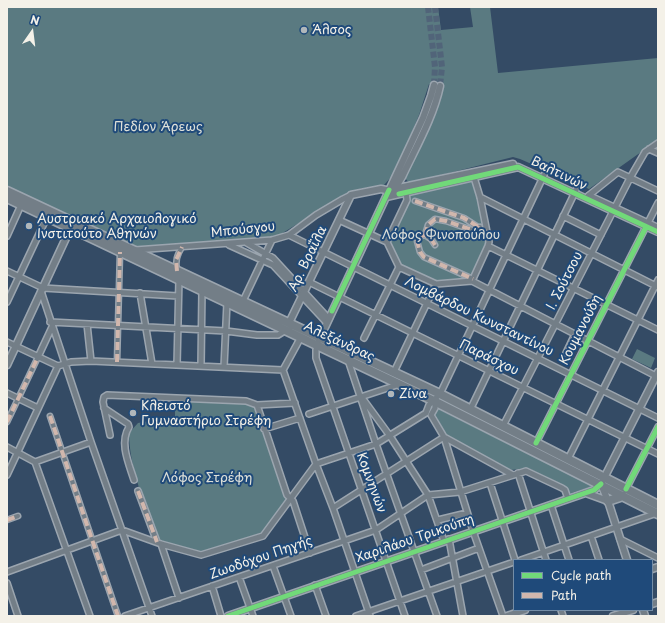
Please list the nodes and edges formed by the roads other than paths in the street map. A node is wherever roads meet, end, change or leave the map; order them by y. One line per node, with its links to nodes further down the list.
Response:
1 (658, 143): 2 (street)
2 (647, 151): 3 (street); 7 (street, Ι. Σούτσου)
3 (658, 153)
4 (474, 175): 6 (street, Βαλτινών); 8 (street, Βαλτινών); 13 (street, Βαλτινών); 17 (street)
5 (402, 176): 8 (street); 10 (street); 10 (street)
6 (544, 177): 12 (street, Βαλτινών); 25 (street)
7 (630, 178): 11 (street); 15 (street); 22 (street, Ι. Σούτσου)
8 (410, 186): 10 (street, Βαλτινών)
9 (7, 190): 27 (main road, Αλεξάνδρας)
10 (389, 190): 13 (street); 14 (street, Μπούσγου); 16 (street)
11 (658, 191)
12 (575, 192): 15 (street, Βαλτινών); 22 (street, Βαλτινών); 23 (street)
13 (402, 193): 16 (street, Βαλτινών); 41 (street)
14 (352, 195): 26 (street, Αρ. Βραΐλα); 36 (street, Μπούσγου)
15 (588, 196): 22 (street, Βαλτινών)
16 (386, 197): 34 (street)
17 (480, 197): 25 (street); 32 (street)
18 (7, 198): 21 (main road, Αλεξάνδρας)
19 (415, 201): 29 (street)
20 (658, 203): 28 (street, Κουμανούδη)
21 (21, 205): 24 (main road, Αλεξάνδρας); 33 (street)
22 (614, 209): 28 (street, Βαλτινών); 38 (street, Ι. Σούτσου)
23 (563, 216): 35 (street); 38 (street)
24 (47, 217): 27 (main road, Αλεξάνδρας); 59 (street)
25 (524, 219): 35 (street); 51 (street)
26 (340, 220): 34 (street); 48 (street, Αρ. Βραΐλα)
27 (72, 225): 46 (main road, Αλεξάνδρας); 47 (main road, Αλεξάνδρας); 69 (street)
28 (647, 225): 30 (street, Βαλτινών); 31 (street, Βαλτινών); 57 (street, Κουμανούδη)
29 (480, 228): 32 (street); 37 (street)
30 (658, 228)
31 (658, 232)
32 (488, 233): 44 (street)
33 (7, 234)
34 (369, 234): 41 (street); 54 (street)
35 (554, 234): 50 (street); 56 (street)
36 (289, 235): 39 (street, Μπούσγου); 48 (street, Λομβάρδου Κωνσταντίνου)
37 (425, 235): 43 (street); 62 (street)
38 (601, 235): 50 (street, Ι. Σούτσου)
39 (272, 240): 40 (street, Μπούσγου); 49 (street)
40 (246, 242): 42 (street, Μπούσγου); 49 (street)
41 (387, 242): 53 (street)
42 (226, 244): 45 (street, Μπούσγου); 52 (street)
43 (434, 245)
44 (488, 246): 51 (street); 62 (street)
45 (182, 247): 46 (street, Μπούσγου); 55 (street)
46 (134, 250): 55 (main road, Αλεξάνδρας)
47 (120, 252): 60 (main road, Αλεξάνδρας); 72 (street)
48 (324, 252): 54 (street, Λομβάρδου Κωνσταντίνου); 64 (street, Αρ. Βραΐλα)
49 (266, 253): 52 (street); 74 (street)
50 (591, 253): 57 (street); 68 (street, Ι. Σούτσου)
51 (506, 255): 56 (street); 71 (street)
52 (263, 260): 74 (street); 79 (street)
53 (399, 266): 65 (street); 66 (street)
54 (354, 267): 66 (street, Λομβάρδου Κωνσταντίνου); 76 (street)
55 (177, 270): 61 (main road, Αλεξάνδρας)
56 (537, 270): 68 (street); 82 (street)
57 (624, 270): 67 (street); 81 (street, Κουμανούδη)
58 (7, 271): 59 (street)
59 (19, 277): 69 (street); 77 (street)
60 (179, 279): 61 (street); 70 (main road, Αλεξάνδρας); 75 (street)
61 (196, 279): 79 (main road, Αλεξάνδρας)
62 (472, 280): 65 (street); 71 (street)
63 (658, 280): 67 (street)
64 (309, 282): 74 (street, Αρ. Βραΐλα); 76 (street, Παράσχου)
65 (436, 284): 80 (street)
66 (390, 285): 80 (street, Λομβάρδου Κωνσταντίνου); 83 (street)
67 (657, 286): 84 (street)
68 (573, 288): 81 (street); 88 (street, Ι. Σούτσου)
69 (42, 290): 72 (street); 86 (street); 104 (street)
70 (202, 290): 78 (main road, Αλεξάνδρας); 93 (street)
71 (490, 290): 82 (street); 90 (street)
72 (119, 292): 73 (street); 89 (street)
73 (140, 293): 75 (street); 91 (street)
74 (303, 294): 85 (street); 96 (street, Αρ. Βραΐλα)
75 (178, 296): 92 (street)
76 (339, 297): 83 (street, Παράσχου); 85 (street)
77 (7, 302)
78 (227, 302): 95 (street); 96 (main road, Αλεξάνδρας)
79 (243, 302): 96 (main road, Αλεξάνδρας)
80 (426, 303): 90 (street, Λομβάρδου Κωνσταντίνου); 97 (street)
81 (606, 305): 84 (street); 102 (street, Κουμανούδη)
82 (520, 306): 88 (street); 101 (street)
83 (376, 315): 97 (street, Παράσχου); 99 (street)
84 (638, 320): 94 (street); 109 (street)
85 (328, 321): 100 (street)
86 (51, 324): 87 (street); 107 (street); 115 (street)
87 (87, 324): 89 (street); 113 (street)
88 (555, 324): 98 (street); 111 (street, Ι. Σούτσου)
89 (118, 325): 91 (street); 114 (street)
90 (473, 326): 101 (street, Λομβάρδου Κωνσταντίνου); 108 (street)
91 (146, 327): 92 (street); 116 (street)
92 (177, 328): 93 (street); 118 (street)
93 (202, 329): 95 (street); 120 (street)
94 (658, 330)
95 (226, 331): 96 (street); 121 (street)
96 (293, 331): 100 (main road, Αλεξάνδρας); 100 (main road, Αλεξάνδρας); 122 (street)
97 (412, 333): 108 (street, Παράσχου); 124 (street)
98 (575, 334): 102 (street); 106 (street)
99 (364, 338)
100 (318, 341): 105 (main road, Αλεξάνδρας); 110 (street, Κομνηνών); 124 (main road, Αλεξάνδρας)
101 (503, 341): 111 (street, Λομβάρδου Κωνσταντίνου); 123 (street)
102 (588, 341): 109 (street); 125 (street, Κουμανούδη)
103 (7, 342): 104 (street)
104 (16, 346): 107 (street); 117 (street)
105 (329, 350): 110 (street); 112 (main road, Αλεξάνδρας)
106 (566, 354)
107 (38, 356): 119 (street); 133 (street)
108 (458, 356): 123 (street, Παράσχου); 132 (street)
109 (620, 357): 126 (street); 129 (street)
110 (316, 358): 137 (street, Κομνηνών)
111 (538, 358): 125 (street, Λομβάρδου Κωνσταντίνου); 128 (street, Ι. Σούτσου)
112 (348, 359): 127 (main road, Αλεξάνδρας); 131 (street)
113 (91, 361): 114 (street); 115 (street)
114 (117, 362): 116 (street)
115 (65, 363): 119 (street); 156 (street)
116 (152, 364): 118 (street)
117 (7, 365)
118 (177, 365): 120 (street)
119 (58, 366): 138 (street)
120 (201, 366): 121 (street)
121 (224, 367): 122 (street)
122 (283, 370): 134 (street)
123 (490, 371): 128 (street, Παράσχου); 141 (street)
124 (394, 372): 132 (main road, Αλεξάνδρας)
125 (571, 375): 129 (street, Λομβάρδου Κωνσταντίνου); 135 (street, Κουμανούδη)
126 (657, 375): 140 (street)
127 (400, 384): 131 (street); 132 (main road, Αλεξάνδρας)
128 (523, 387): 135 (street, Παράσχου); 149 (street, Ι. Σούτσου)
129 (603, 391): 140 (street, Λομβάρδου Κωνσταντίνου); 147 (street)
130 (7, 393): 133 (street)
131 (361, 397): 137 (street); 153 (street); 158 (street)
132 (437, 398): 141 (main road, Αλεξάνδρας); 143 (street); 173 (main road, Αλεξάνδρας)
133 (18, 399): 138 (street); 148 (street)
134 (295, 403): 136 (street); 145 (street)
135 (556, 403): 147 (street, Παράσχου); 157 (street, Κουμανούδη)
136 (257, 405): 139 (street); 151 (street)
137 (333, 406): 142 (street); 163 (street, Κομνηνών)
138 (38, 408): 162 (street)
139 (104, 408): 152 (street); 172 (street)
140 (639, 409): 146 (street, Λομβάρδου Κωνσταντίνου); 155 (street)
141 (470, 410): 149 (main road, Αλεξάνδρας)
142 (309, 414)
143 (428, 414): 153 (street); 154 (street)
144 (50, 416): 161 (street)
145 (300, 418): 151 (street); 168 (street)
146 (658, 418)
147 (588, 419): 155 (street, Παράσχου); 165 (street)
148 (7, 422)
149 (503, 426): 157 (main road, Αλεξάνδρας)
150 (658, 427): 160 (street)
151 (264, 429): 181 (street)
152 (110, 435)
153 (390, 436): 158 (street); 167 (street)
154 (444, 437): 167 (street); 170 (street); 177 (street)
155 (625, 437): 160 (street, Παράσχου); 173 (street)
156 (91, 442): 161 (street); 196 (street)
157 (536, 443): 165 (main road, Αλεξάνδρας)
158 (376, 444): 163 (street); 169 (street)
159 (7, 447): 162 (street)
160 (647, 448): 164 (street, Παράσχου); 179 (street)
161 (62, 451): 166 (street); 201 (street)
162 (17, 452): 166 (street); 171 (street)
163 (349, 454): 168 (street); 175 (street, Κομνηνών)
164 (658, 454)
165 (568, 459): 173 (main road, Αλεξάνδρας)
166 (35, 462): 207 (street)
167 (406, 462): 169 (street); 180 (street)
168 (316, 464): 181 (street); 186 (street)
169 (387, 474): 175 (street); 188 (street)
170 (516, 474): 174 (street); 182 (street); 187 (street)
171 (7, 475)
172 (134, 480)
173 (602, 481): 178 (street, Χαριλάου Τρικούπη); 179 (main road, Αλεξάνδρας); 183 (street)
174 (490, 482): 177 (street); 194 (street)
175 (362, 490): 186 (street); 197 (street, Κομνηνών)
176 (138, 491): 204 (street)
177 (460, 492): 180 (street); 189 (street)
178 (586, 492): 182 (street, Χαριλάου Τρικούπη); 183 (street)
179 (625, 492): 183 (main road); 185 (main road, Αλεξάνδρας); 190 (main road, Αλεξάνδρας)
180 (428, 495): 188 (street, Ζωοδόχου Πηγής); 193 (street)
181 (290, 498): 204 (street); 210 (street)
182 (568, 499): 184 (street, Χαριλάου Τρικούπη)
183 (608, 500): 195 (street)
184 (551, 505): 187 (street, Χαριλάου Τρικούπη); 205 (street)
185 (658, 505)
186 (333, 508): 203 (street)
187 (530, 512): 194 (street, Χαριλάου Τρικούπη); 209 (street)
188 (401, 513): 197 (street, Ζωοδόχου Πηγής); 208 (street)
189 (467, 513): 193 (street); 198 (street)
190 (658, 514): 195 (street)
191 (18, 516): 192 (street)
192 (7, 520)
193 (438, 520): 202 (street)
194 (503, 521): 198 (street, Χαριλάου Τρικούπη); 213 (street)
195 (616, 527): 199 (street); 200 (street)
196 (122, 530): 201 (street); 204 (street); 236 (street)
197 (376, 530): 203 (street, Ζωοδόχου Πηγής); 219 (street, Κομνηνών)
198 (473, 531): 202 (street, Χαριλάου Τρικούπη); 206 (street)
199 (591, 536): 205 (street); 217 (street)
200 (620, 539): 212 (street); 218 (street)
201 (92, 540): 207 (street); 242 (street)
202 (447, 540): 208 (street, Χαριλάου Τρικούπη); 211 (street)
203 (343, 541): 210 (street, Ζωοδόχου Πηγής); 225 (street)
204 (159, 543): 233 (street)
205 (564, 545): 209 (street); 216 (street)
206 (479, 548): 211 (street); 223 (street)
207 (67, 550): 224 (street); 241 (street)
208 (414, 551): 219 (street, Χαριλάου Τρικούπη); 222 (street)
209 (543, 552): 214 (street); 215 (street)
210 (310, 553): 221 (street, Ζωοδόχου Πηγής)
211 (453, 558): 222 (street); 227 (street)
212 (658, 558)
213 (514, 559)
214 (523, 559)
215 (546, 559)
216 (569, 559)
217 (599, 559)
218 (627, 559)
219 (386, 561): 225 (street, Χαριλάου Τρικούπη); 234 (street, Κομνηνών)
220 (513, 562): 223 (street)
221 (273, 566): 226 (street, Ζωοδόχου Πηγής); 232 (street)
222 (421, 570): 231 (street)
223 (488, 571): 227 (street); 254 (street)
224 (7, 572)
225 (354, 572): 229 (street, Χαριλάου Τρικούπη); 239 (street)
226 (239, 577): 230 (street, Ζωοδόχου Πηγής); 235 (street)
227 (457, 582): 231 (street); 253 (street)
228 (7, 583): 240 (street)
229 (315, 585): 232 (street, Χαριλάου Τρικούπη); 249 (street)
230 (212, 586): 233 (street, Ζωοδόχου Πηγής); 245 (street)
231 (429, 591): 234 (street); 252 (street)
232 (284, 596): 235 (street, Χαριλάου Τρικούπη); 248 (street)
233 (179, 598): 236 (street, Ζωοδόχου Πηγής)
234 (400, 601): 239 (street); 251 (street, Κομνηνών)
235 (250, 607): 246 (street, Χαριλάου Τρικούπη); 247 (street)
236 (149, 608): 243 (street, Ζωοδόχου Πηγής); 244 (street)
237 (522, 611): 255 (street)
238 (630, 612): 256 (street)
239 (369, 614): 250 (street)
240 (18, 616)
241 (90, 616)
242 (118, 616)
243 (125, 616)
244 (152, 616)
245 (221, 616)
246 (228, 616)
247 (253, 616)
248 (291, 616)
249 (326, 616)
250 (356, 616)
251 (405, 616)
252 (437, 616)
253 (463, 616)
254 (503, 616)
255 (507, 616)
256 (613, 616)

